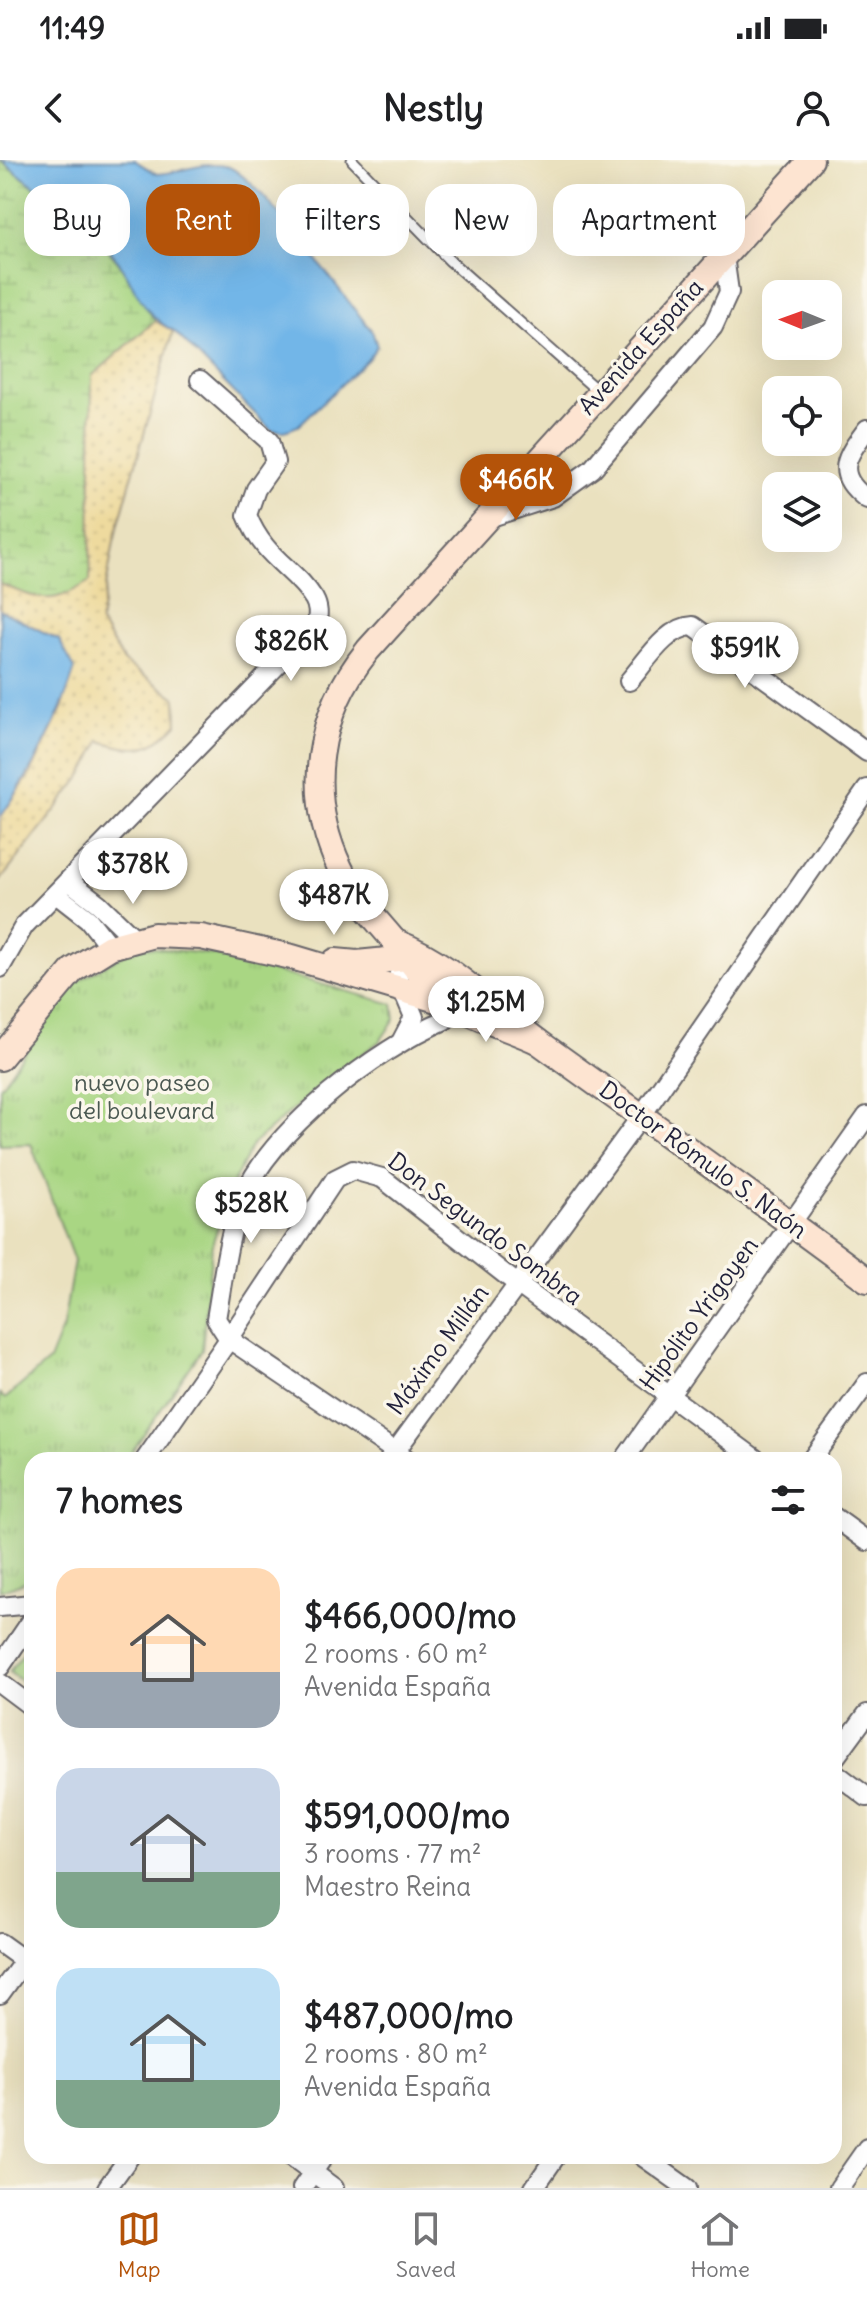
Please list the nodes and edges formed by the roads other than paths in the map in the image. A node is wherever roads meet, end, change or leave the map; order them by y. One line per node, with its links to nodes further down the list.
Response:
1 (352, 160): 6 (lane)
2 (811, 160): 3 (main road, Avenida España)
3 (745, 233)
4 (724, 256): 6 (main road, Avenida España); 9 (street)
5 (200, 380): 13 (street)
6 (600, 393): 9 (main road, Avenida España)
7 (867, 429): 8 (street)
8 (861, 494)
9 (488, 518): 16 (main road, Avenida España)
10 (629, 681): 11 (street)
11 (867, 752)
12 (867, 789): 25 (street, Máximo Millán)
13 (63, 887): 14 (street); 15 (street); 18 (street)
14 (135, 939): 15 (main road); 17 (main road)
15 (110, 947): 24 (main road)
16 (399, 951): 17 (main road); 19 (main road, Doctor Rómulo S. Naón); 20 (street); 21 (main road, Doctor Rómulo S. Naón)
17 (292, 957): 20 (main road)
18 (0, 968)
19 (459, 976): 21 (street); 23 (main road, Doctor Rómulo S. Naón)
20 (400, 989): 21 (main road); 22 (street)
21 (453, 1004): 22 (street); 23 (main road, Doctor Rómulo S. Naón)
22 (402, 1040): 30 (street)
23 (537, 1041): 25 (main road, Doctor Rómulo S. Naón)
24 (0, 1058)
25 (642, 1115): 27 (main road, Doctor Rómulo S. Naón); 29 (street, Máximo Millán)
26 (867, 1116): 27 (street, Hipólito Yrigoyen)
27 (792, 1224): 28 (main road, Doctor Rómulo S. Naón); 32 (street, Hipólito Yrigoyen)
28 (867, 1280)
29 (516, 1283): 30 (street, Don Segundo Sombra); 32 (street, Don Segundo Sombra); 35 (street, Máximo Millán)
30 (229, 1339): 33 (street, Don Segundo Sombra); 34 (street)
31 (867, 1383): 38 (street)
32 (670, 1396): 36 (street, Hipólito Yrigoyen); 37 (street, Don Segundo Sombra)
33 (151, 1452)
34 (391, 1452)
35 (401, 1452)
36 (630, 1452)
37 (746, 1452)
38 (817, 1452)
39 (842, 1523): 40 (street)
40 (867, 1541)
41 (24, 1605): 42 (street)
42 (0, 1607)
43 (24, 1632): 44 (street)
44 (0, 1667)
45 (0, 1683): 46 (street)
46 (24, 1701)
47 (867, 1714): 48 (street)
48 (842, 1748)
49 (842, 1778): 50 (street)
50 (867, 1797)
51 (0, 1943): 52 (street)
52 (24, 1956)
53 (24, 1966): 54 (street)
54 (0, 1994)
55 (867, 2148): 67 (street)
56 (124, 2164): 62 (street)
57 (302, 2164): 61 (street)
58 (318, 2164): 61 (street)
59 (550, 2164): 65 (street)
60 (653, 2164): 66 (street)
61 (313, 2172): 63 (street); 64 (street)
62 (107, 2188)
63 (302, 2188)
64 (334, 2188)
65 (534, 2188)
66 (687, 2188)
67 (839, 2188)

